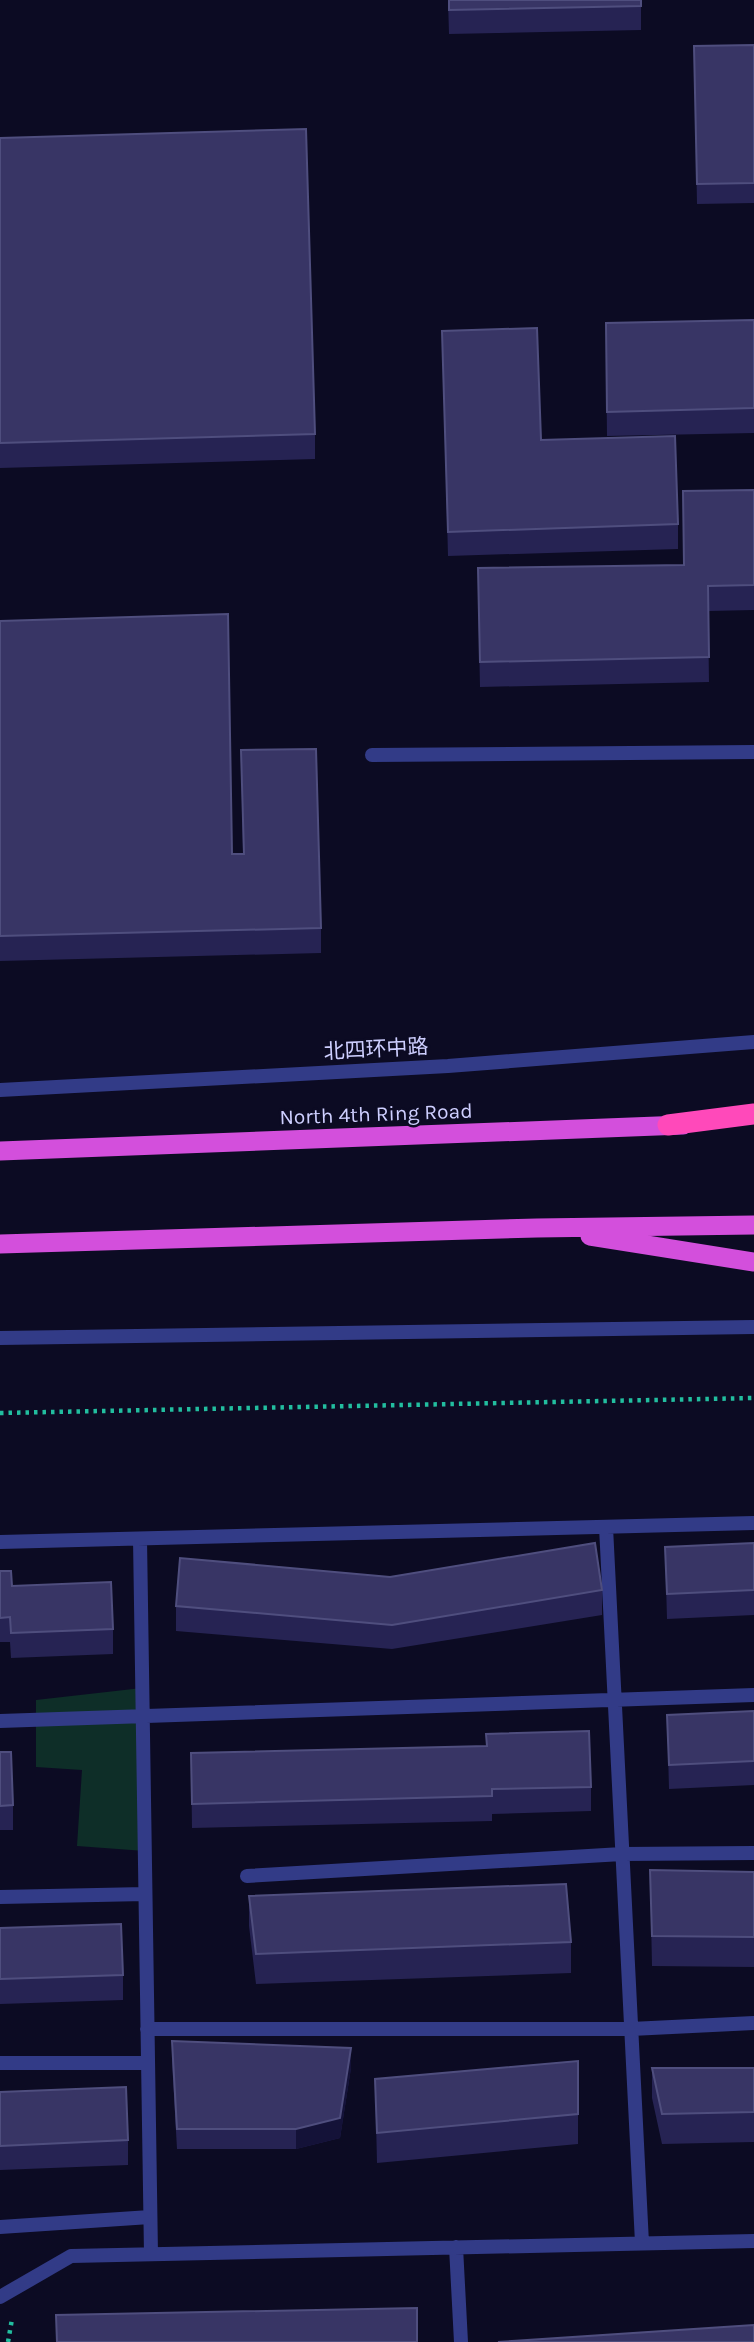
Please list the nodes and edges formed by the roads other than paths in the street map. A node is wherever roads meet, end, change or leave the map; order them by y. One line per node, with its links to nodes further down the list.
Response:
1 (754, 752): 2 (street)
2 (372, 755)
3 (754, 1042): 4 (street, 北四环中路)
4 (0, 1090)
5 (754, 1114): 7 (highway)
6 (754, 1122): 7 (highway, North 4th Ring Road)
7 (668, 1125): 8 (highway, North 4th Ring Road)
8 (0, 1151)
9 (754, 1225): 10 (highway)
10 (537, 1228): 11 (highway); 12 (highway)
11 (0, 1244)
12 (754, 1262)
13 (754, 1326): 14 (street)
14 (0, 1338)
15 (754, 1523): 16 (street)
16 (606, 1527): 17 (street); 20 (street)
17 (140, 1539): 18 (street); 21 (street)
18 (0, 1542)
19 (754, 1695): 20 (street)
20 (615, 1700): 21 (street); 24 (street)
21 (143, 1716): 22 (street); 26 (street)
22 (0, 1721)
23 (754, 1853): 24 (street)
24 (622, 1854): 25 (street); 30 (street)
25 (247, 1876)
26 (145, 1894): 27 (street); 29 (street)
27 (0, 1897)
28 (754, 2024): 30 (street)
29 (147, 2029): 30 (street); 32 (street)
30 (631, 2029): 36 (street)
31 (0, 2063): 32 (street)
32 (148, 2063): 33 (street)
33 (150, 2217): 34 (street); 38 (street)
34 (0, 2227)
35 (754, 2241): 36 (street)
36 (642, 2243): 37 (street)
37 (456, 2247): 38 (street); 40 (street)
38 (151, 2254): 39 (street)
39 (0, 2297)
40 (461, 2342)

